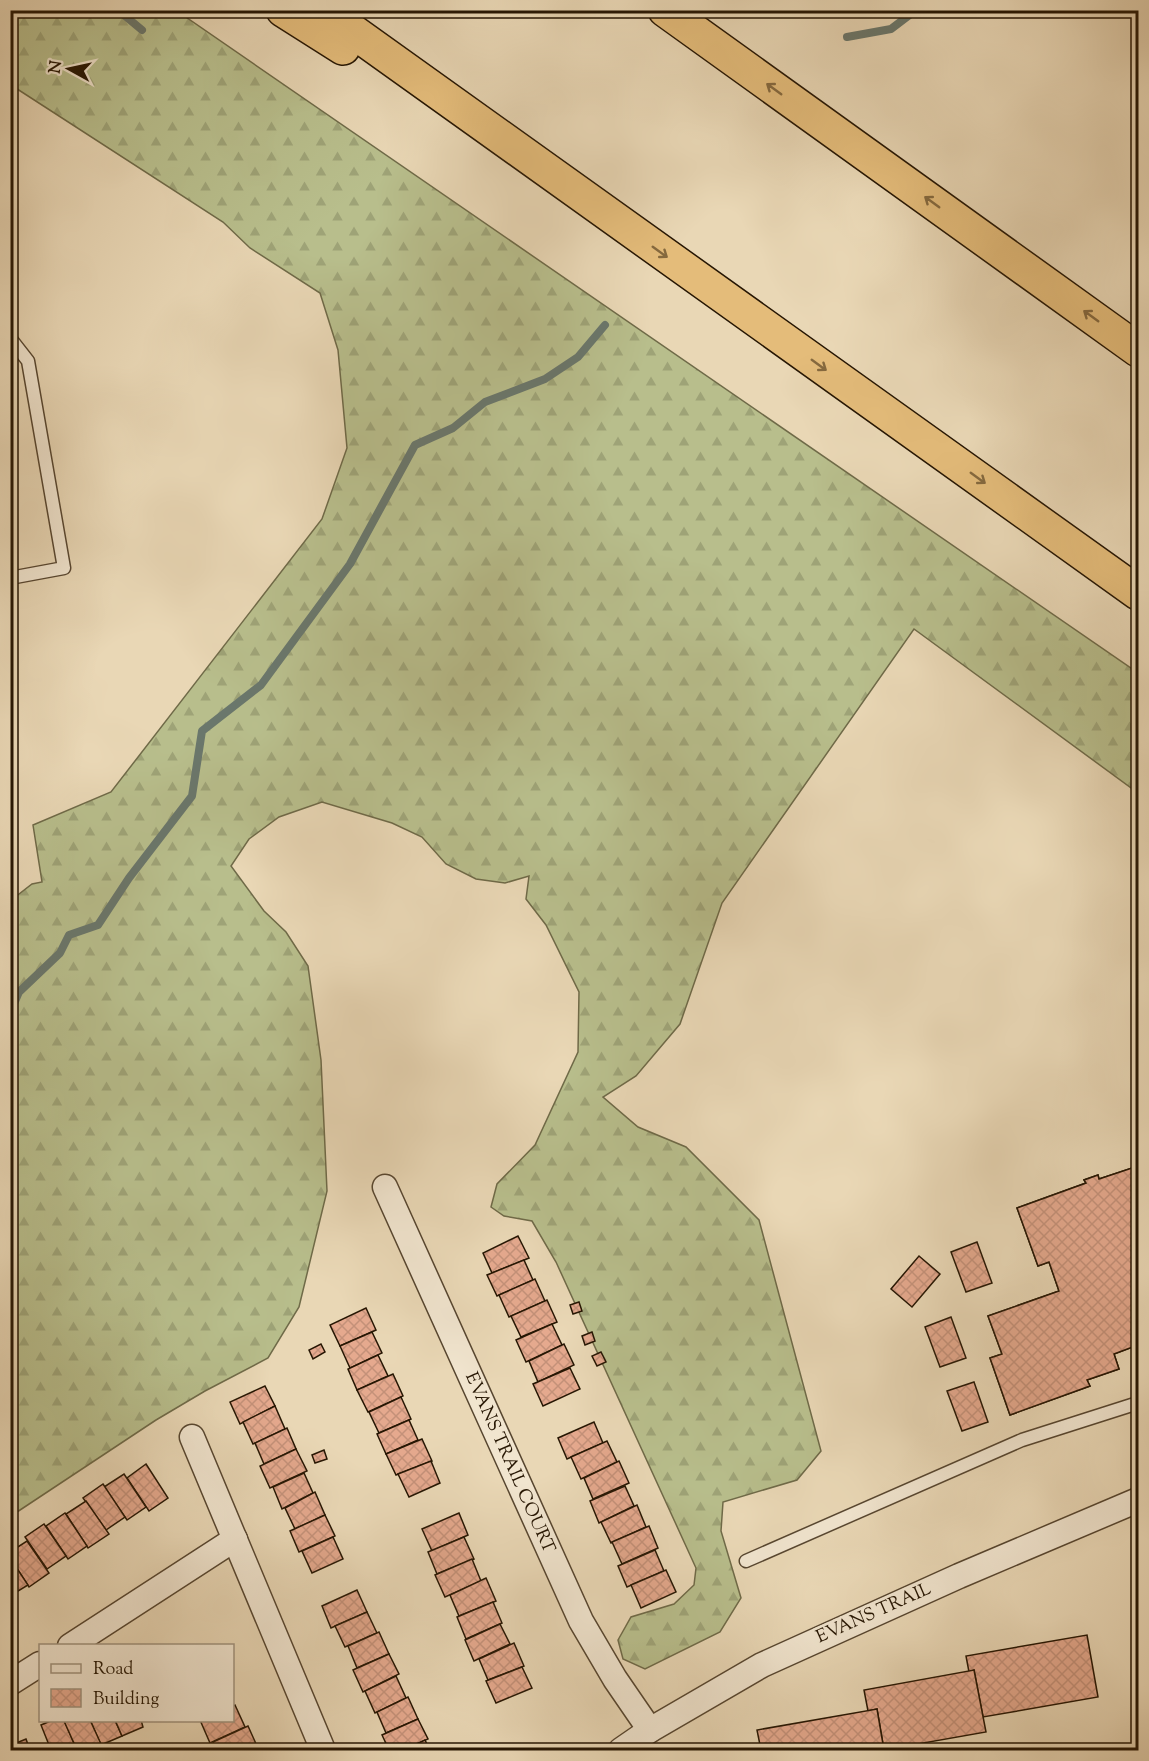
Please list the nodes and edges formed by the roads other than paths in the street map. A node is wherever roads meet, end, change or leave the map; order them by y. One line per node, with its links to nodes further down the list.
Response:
1 (283, 10): 4 (highway)
2 (323, 10): 4 (highway)
3 (665, 10): 6 (highway, one-way to 3)
4 (613, 218): 8 (highway, one-way to 8)
5 (10, 338): 7 (lane)
6 (1138, 350)
7 (10, 578)
8 (1138, 593)
9 (385, 1187): 18 (street, EVANS TRAIL COURT)
10 (1138, 1403): 14 (lane)
11 (192, 1437): 13 (street)
12 (1138, 1500): 18 (street, EVANS TRAIL)
13 (235, 1539): 15 (street); 19 (street)
14 (746, 1561)
15 (73, 1644)
16 (39, 1665): 17 (street)
17 (10, 1683)
18 (650, 1730): 20 (street, EVANS TRAIL)
19 (323, 1750)
20 (621, 1750)

